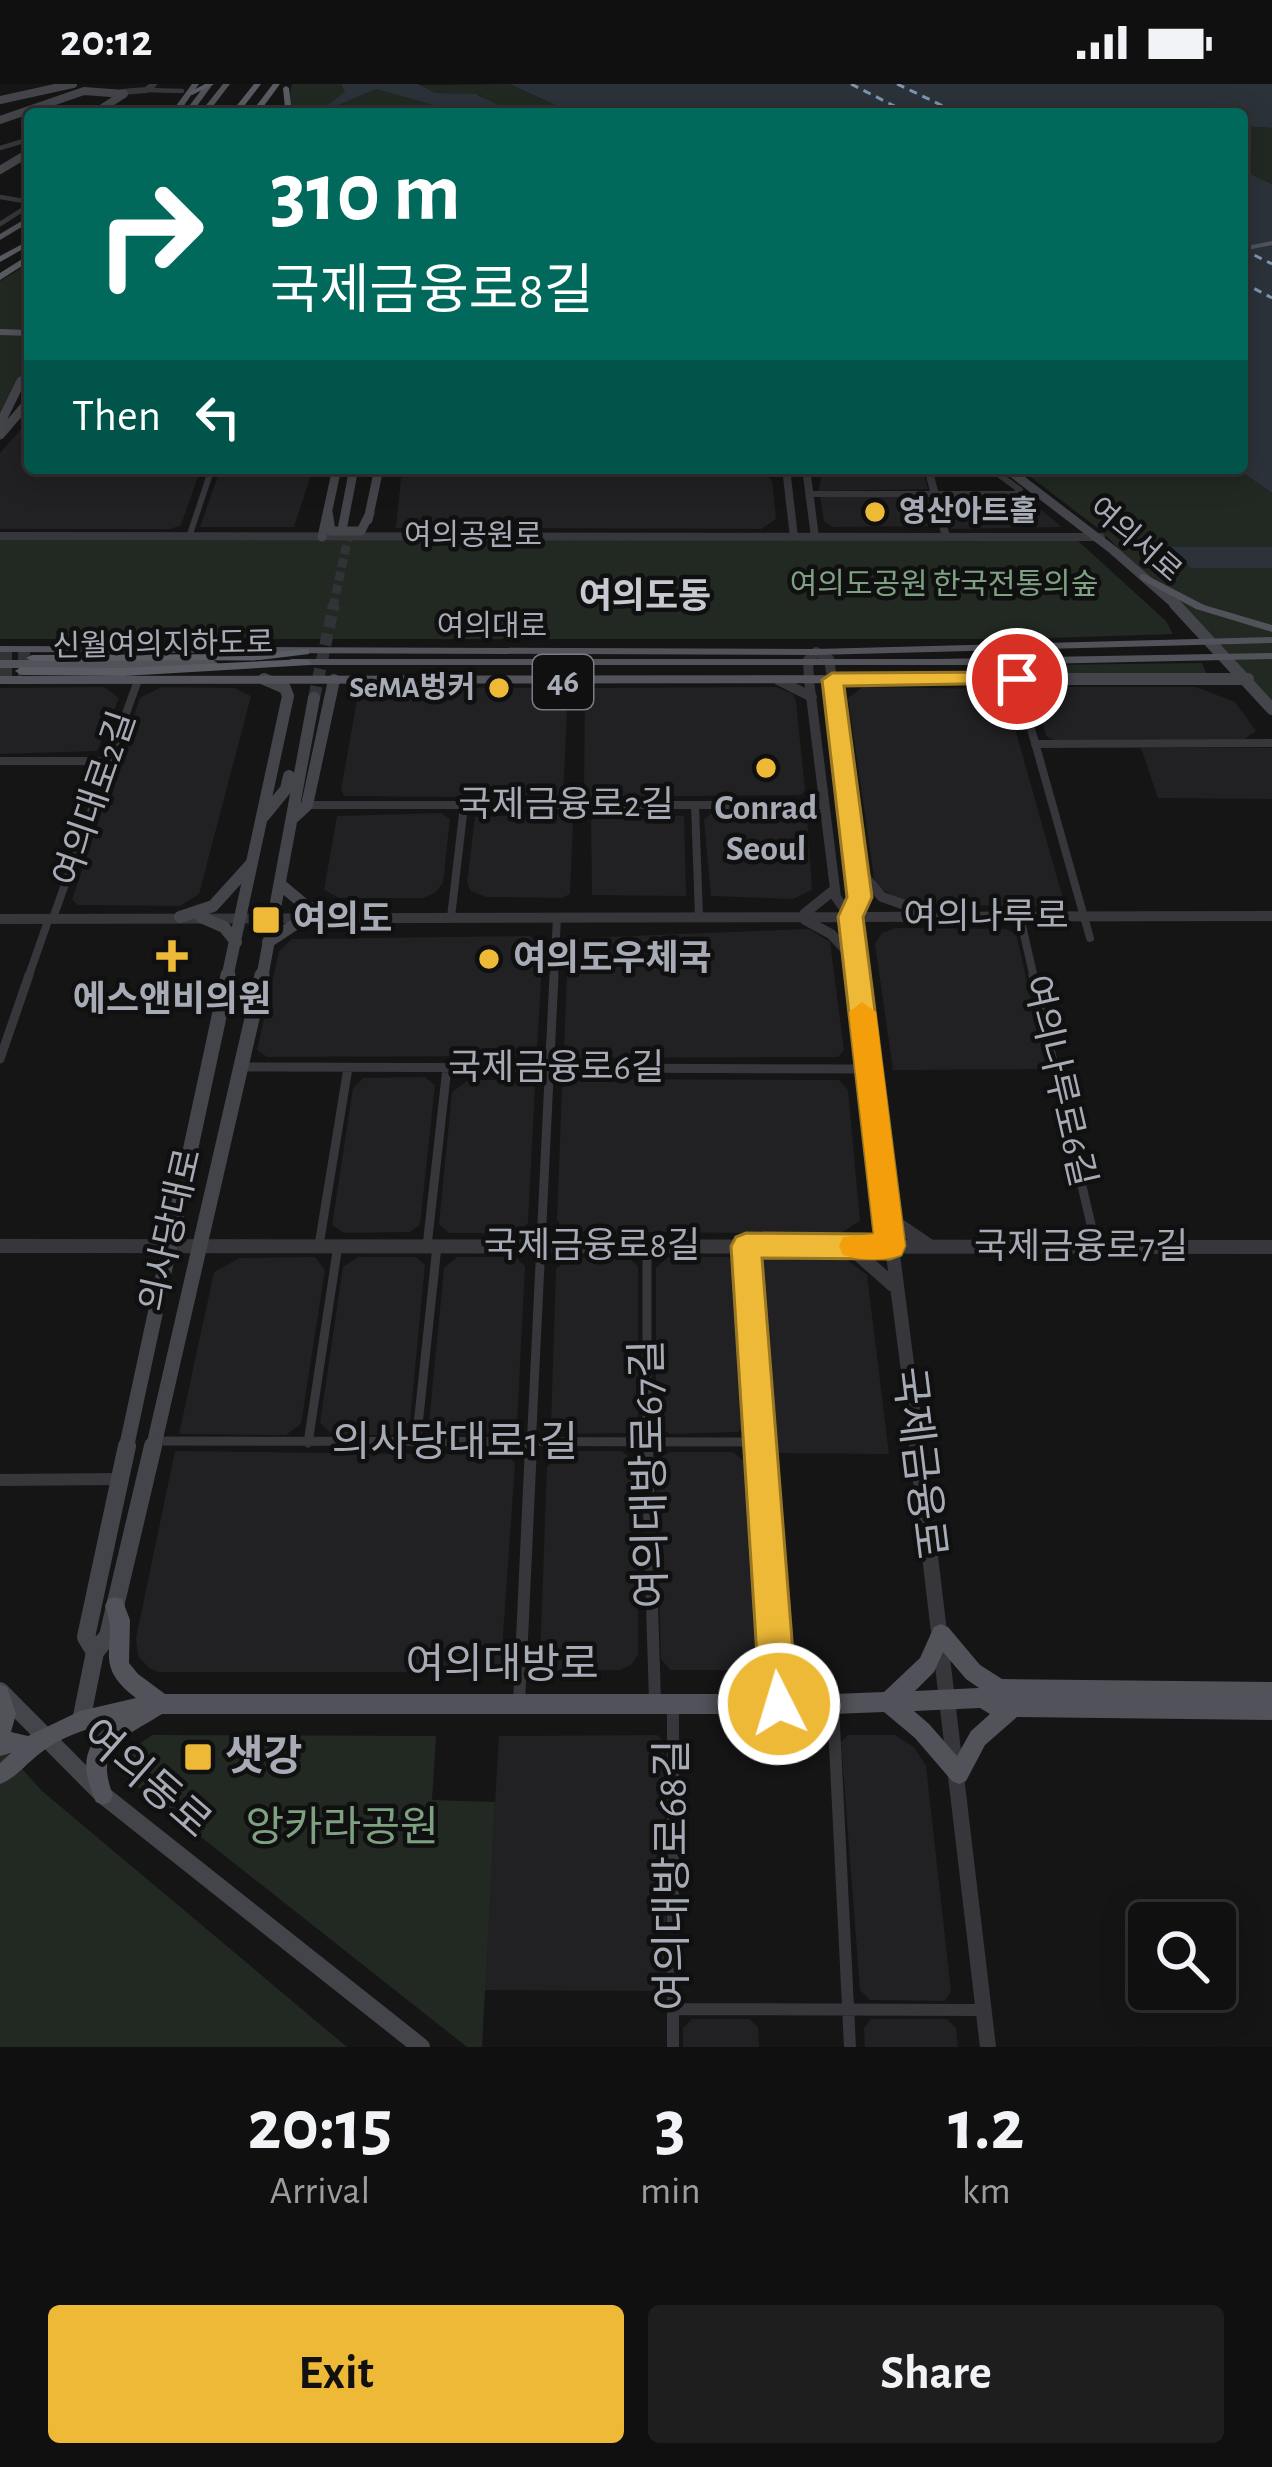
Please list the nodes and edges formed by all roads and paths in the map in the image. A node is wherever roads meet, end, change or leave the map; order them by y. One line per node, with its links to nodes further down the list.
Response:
1 (154, 84): 7 (street)
2 (227, 84): 19 (main road)
3 (263, 84): 20 (highway)
4 (206, 85): 10 (main road)
5 (284, 85): 14 (highway); 21 (highway)
6 (79, 86): 8 (main road); 9 (main road); 11 (main road)
7 (142, 87): 8 (street); 10 (street)
8 (120, 90): 17 (main road)
9 (35, 92): 11 (main road); 12 (main road)
10 (186, 93): 18 (main road)
11 (69, 95): 15 (main road)
12 (17, 96): 13 (main road); 15 (street)
13 (0, 100)
14 (278, 106)
15 (37, 107): 16 (main road)
16 (34, 108)
17 (103, 108)
18 (177, 108)
19 (208, 108)
20 (240, 108)
21 (260, 108)
22 (24, 255): 23 (highway)
23 (0, 277)
24 (24, 377): 25 (main road)
25 (21, 381): 26 (main road); 28 (main road)
26 (0, 404)
27 (24, 407): 29 (main road)
28 (0, 424)
29 (0, 435)
30 (210, 474): 46 (street)
31 (332, 474): 42 (main road)
32 (358, 474): 44 (main road)
33 (378, 474): 43 (main road)
34 (787, 474): 39 (street)
35 (807, 474): 40 (street)
36 (929, 474): 41 (street)
37 (998, 474): 41 (street)
38 (1014, 474): 52 (main road, 여의서로)
39 (788, 484): 40 (street); 49 (street)
40 (808, 489): 41 (street); 50 (street)
41 (934, 494): 51 (street)
42 (328, 512): 43 (main road); 47 (main road)
43 (370, 513): 48 (main road)
44 (346, 530)
45 (0, 536): 46 (street, 여의공원로)
46 (189, 537): 47 (street, 여의공원로)
47 (322, 537): 48 (street, 여의공원로)
48 (364, 537): 49 (street, 여의공원로)
49 (794, 537): 50 (street, 여의공원로)
50 (814, 537): 51 (street, 여의공원로)
51 (946, 537): 52 (street, 여의공원로)
52 (1101, 537): 53 (main road, 여의서로)
53 (1144, 577): 54 (main road); 55 (main road, 여의서로)
54 (1272, 629)
55 (1210, 640): 56 (main road, 여의대로); 59 (main road, 여의서로); 63 (main road, 여의대로)
56 (1272, 640)
57 (0, 649): 62 (main road, 여의대로)
58 (339, 656): 62 (main road, 여의대로); 63 (main road, 여의대로); 76 (main road)
59 (1225, 656): 60 (main road, 여의대로 / 46); 64 (main road, 여의대로 / 46); 73 (main road)
60 (1272, 656)
61 (32, 658): 62 (highway, 신월여의지하도로)
62 (306, 658): 66 (main road, 여의대로); 68 (highway, 신월여의지하도로)
63 (812, 658): 65 (main road, 여의대로); 78 (street, 국제금융로)
64 (1040, 660): 65 (main road, 여의대로); 71 (main road, 여의대로 / 46)
65 (829, 663): 79 (street, 국제금융로)
66 (0, 664)
67 (21, 671): 68 (highway, 신월여의지하도로)
68 (124, 672): 69 (highway)
69 (188, 679): 70 (main road, 여의대로 / 46); 75 (main road, 여의대로 / 46)
70 (265, 679): 76 (main road, 여의대로 / 46); 90 (main road, 의사당대로)
71 (995, 679): 72 (main road, 여의대로); 79 (main road, 여의대로 / 46)
72 (1017, 679): 73 (main road, 여의대로); 83 (street)
73 (1248, 679): 81 (main road)
74 (0, 680): 75 (main road, 여의대로 / 46)
75 (138, 680): 85 (street, 여의대로2길)
76 (334, 680): 77 (main road, 여의대로 / 46); 86 (main road)
77 (778, 680): 78 (main road, 여의대로 / 46); 80 (street)
78 (809, 680): 79 (main road, 여의대로 / 46); 80 (street, 국제금융로)
79 (832, 680): 93 (street, 국제금융로)
80 (812, 697): 89 (street, 국제금융로)
81 (1272, 709)
82 (1272, 743): 83 (street)
83 (1035, 744): 96 (street)
84 (0, 761): 85 (street)
85 (108, 761): 111 (street, 여의대로2길)
86 (308, 805): 87 (street, 국제금융로2길); 91 (main road)
87 (464, 806): 88 (street, 국제금융로2길); 104 (street)
88 (694, 806): 89 (street, 국제금융로2길); 106 (street)
89 (825, 806): 95 (street, 국제금융로)
90 (264, 816): 91 (main road, 의사당대로); 92 (main road, 의사당대로)
91 (294, 817): 94 (main road, 의사당대로)
92 (254, 860): 98 (main road); 100 (main road, 의사당대로)
93 (856, 866): 108 (street, 국제금융로); 109 (street)
94 (281, 885): 101 (main road, 의사당대로); 103 (main road)
95 (835, 889): 107 (street); 108 (street, 국제금융로)
96 (1083, 916): 97 (street, 여의나루로); 110 (street, 여의나루로); 113 (street)
97 (1272, 916)
98 (180, 917): 99 (street, 여의나루로); 111 (street, 여의나루로)
99 (201, 917): 100 (street, 여의나루로); 114 (main road)
100 (241, 917): 101 (street, 여의나루로); 114 (main road, 의사당대로)
101 (274, 917): 102 (street, 여의나루로); 115 (main road, 의사당대로)
102 (306, 917): 103 (street, 여의나루로); 115 (main road)
103 (332, 917): 104 (street, 여의나루로)
104 (451, 917): 105 (street, 여의나루로)
105 (557, 917): 106 (street, 여의나루로); 121 (street)
106 (699, 917): 107 (street, 여의나루로)
107 (798, 917): 108 (street, 여의나루로); 116 (street)
108 (850, 917): 109 (street, 여의나루로); 116 (street, 국제금융로)
109 (938, 917): 110 (street, 여의나루로)
110 (1019, 917): 134 (street, 여의나루로6길)
111 (51, 918): 112 (street, 여의나루로); 117 (street, 여의대로2길)
112 (0, 919)
113 (1090, 938)
114 (236, 942): 128 (main road, 의사당대로)
115 (268, 942): 118 (main road, 의사당대로)
116 (856, 961): 122 (street, 국제금융로)
117 (0, 1058)
118 (242, 1067): 119 (street, 국제금융로6길); 128 (main road, 의사당대로)
119 (348, 1068): 120 (street, 국제금융로6길); 124 (street)
120 (447, 1068): 121 (street, 국제금융로6길); 129 (street, 국제금융로8길)
121 (550, 1068): 122 (street, 국제금융로6길); 130 (street)
122 (870, 1069): 123 (street, 국제금융로)
123 (887, 1216): 133 (street, 국제금융로); 136 (street)
124 (319, 1245): 125 (street, 국제금융로8길); 128 (street, 국제금융로8길)
125 (338, 1245): 129 (street, 국제금융로8길); 140 (street)
126 (647, 1245): 130 (street, 국제금융로8길); 131 (street, 국제금융로8길); 142 (street, 여의대방로67길)
127 (0, 1246): 128 (street, 국제금융로8길)
128 (186, 1246): 138 (main road, 의사당대로); 144 (main road, 의사당대로)
129 (432, 1246): 130 (street, 국제금융로8길); 143 (street, 국제금융로8길)
130 (542, 1246): 141 (street)
131 (746, 1246): 132 (street, 국제금융로8길); 139 (street)
132 (849, 1246): 133 (street, 국제금융로8길); 137 (street)
133 (890, 1246): 136 (street, 국제금융로7길); 137 (street, 국제금융로)
134 (1096, 1246): 135 (street, 국제금융로7길); 136 (street, 국제금융로7길)
135 (1272, 1246)
136 (935, 1247)
137 (896, 1288): 147 (street, 국제금융로)
138 (152, 1442): 140 (street, 의사당대로1길); 146 (main road, 의사당대로)
139 (757, 1442): 142 (street, 의사당대로1길); 157 (street)
140 (308, 1443): 143 (street, 의사당대로1길)
141 (532, 1443): 142 (street, 의사당대로1길); 143 (street, 의사당대로1길); 155 (street)
142 (647, 1443): 156 (street, 여의대방로67길)
143 (416, 1444)
144 (119, 1479): 145 (street); 148 (main road, 의사당대로)
145 (0, 1480)
146 (116, 1606): 148 (main road, 의사당대로); 154 (main road)
147 (941, 1634): 151 (main road); 152 (street, 국제금융로); 153 (main road)
148 (95, 1652): 161 (main road, 의사당대로)
149 (1272, 1692): 151 (main road, 여의대방로)
150 (0, 1693): 162 (main road); 163 (main road, 여의동로)
151 (990, 1693): 152 (main road, 여의대방로); 159 (main road, 여의대방로)
152 (949, 1700): 153 (main road, 여의대방로); 166 (street, 국제금융로)
153 (888, 1702): 158 (main road, 여의대방로); 166 (main road)
154 (162, 1704): 155 (main road, 여의대방로); 161 (main road, 여의대방로); 167 (main road)
155 (519, 1704): 156 (main road, 여의대방로)
156 (664, 1704): 157 (main road, 여의대방로); 169 (street, 여의대방로68길)
157 (779, 1704): 158 (main road, 여의대방로)
158 (833, 1704): 168 (street)
159 (1013, 1707): 160 (main road, 여의대방로); 166 (main road)
160 (1272, 1710)
161 (81, 1721): 163 (main road, 여의대방로)
162 (0, 1733)
163 (37, 1742): 164 (main road, 여의대방로); 165 (main road, 여의대방로); 167 (main road, 여의동로)
164 (0, 1746)
165 (4, 1772)
166 (958, 1774): 170 (street, 국제금융로)
167 (103, 1795): 171 (main road, 여의동로)
168 (847, 2006): 169 (street); 170 (street); 173 (street)
169 (675, 2009): 172 (street, 여의대방로68길)
170 (983, 2010): 174 (street, 국제금융로)
171 (421, 2047)
172 (673, 2047)
173 (850, 2047)
174 (988, 2047)

